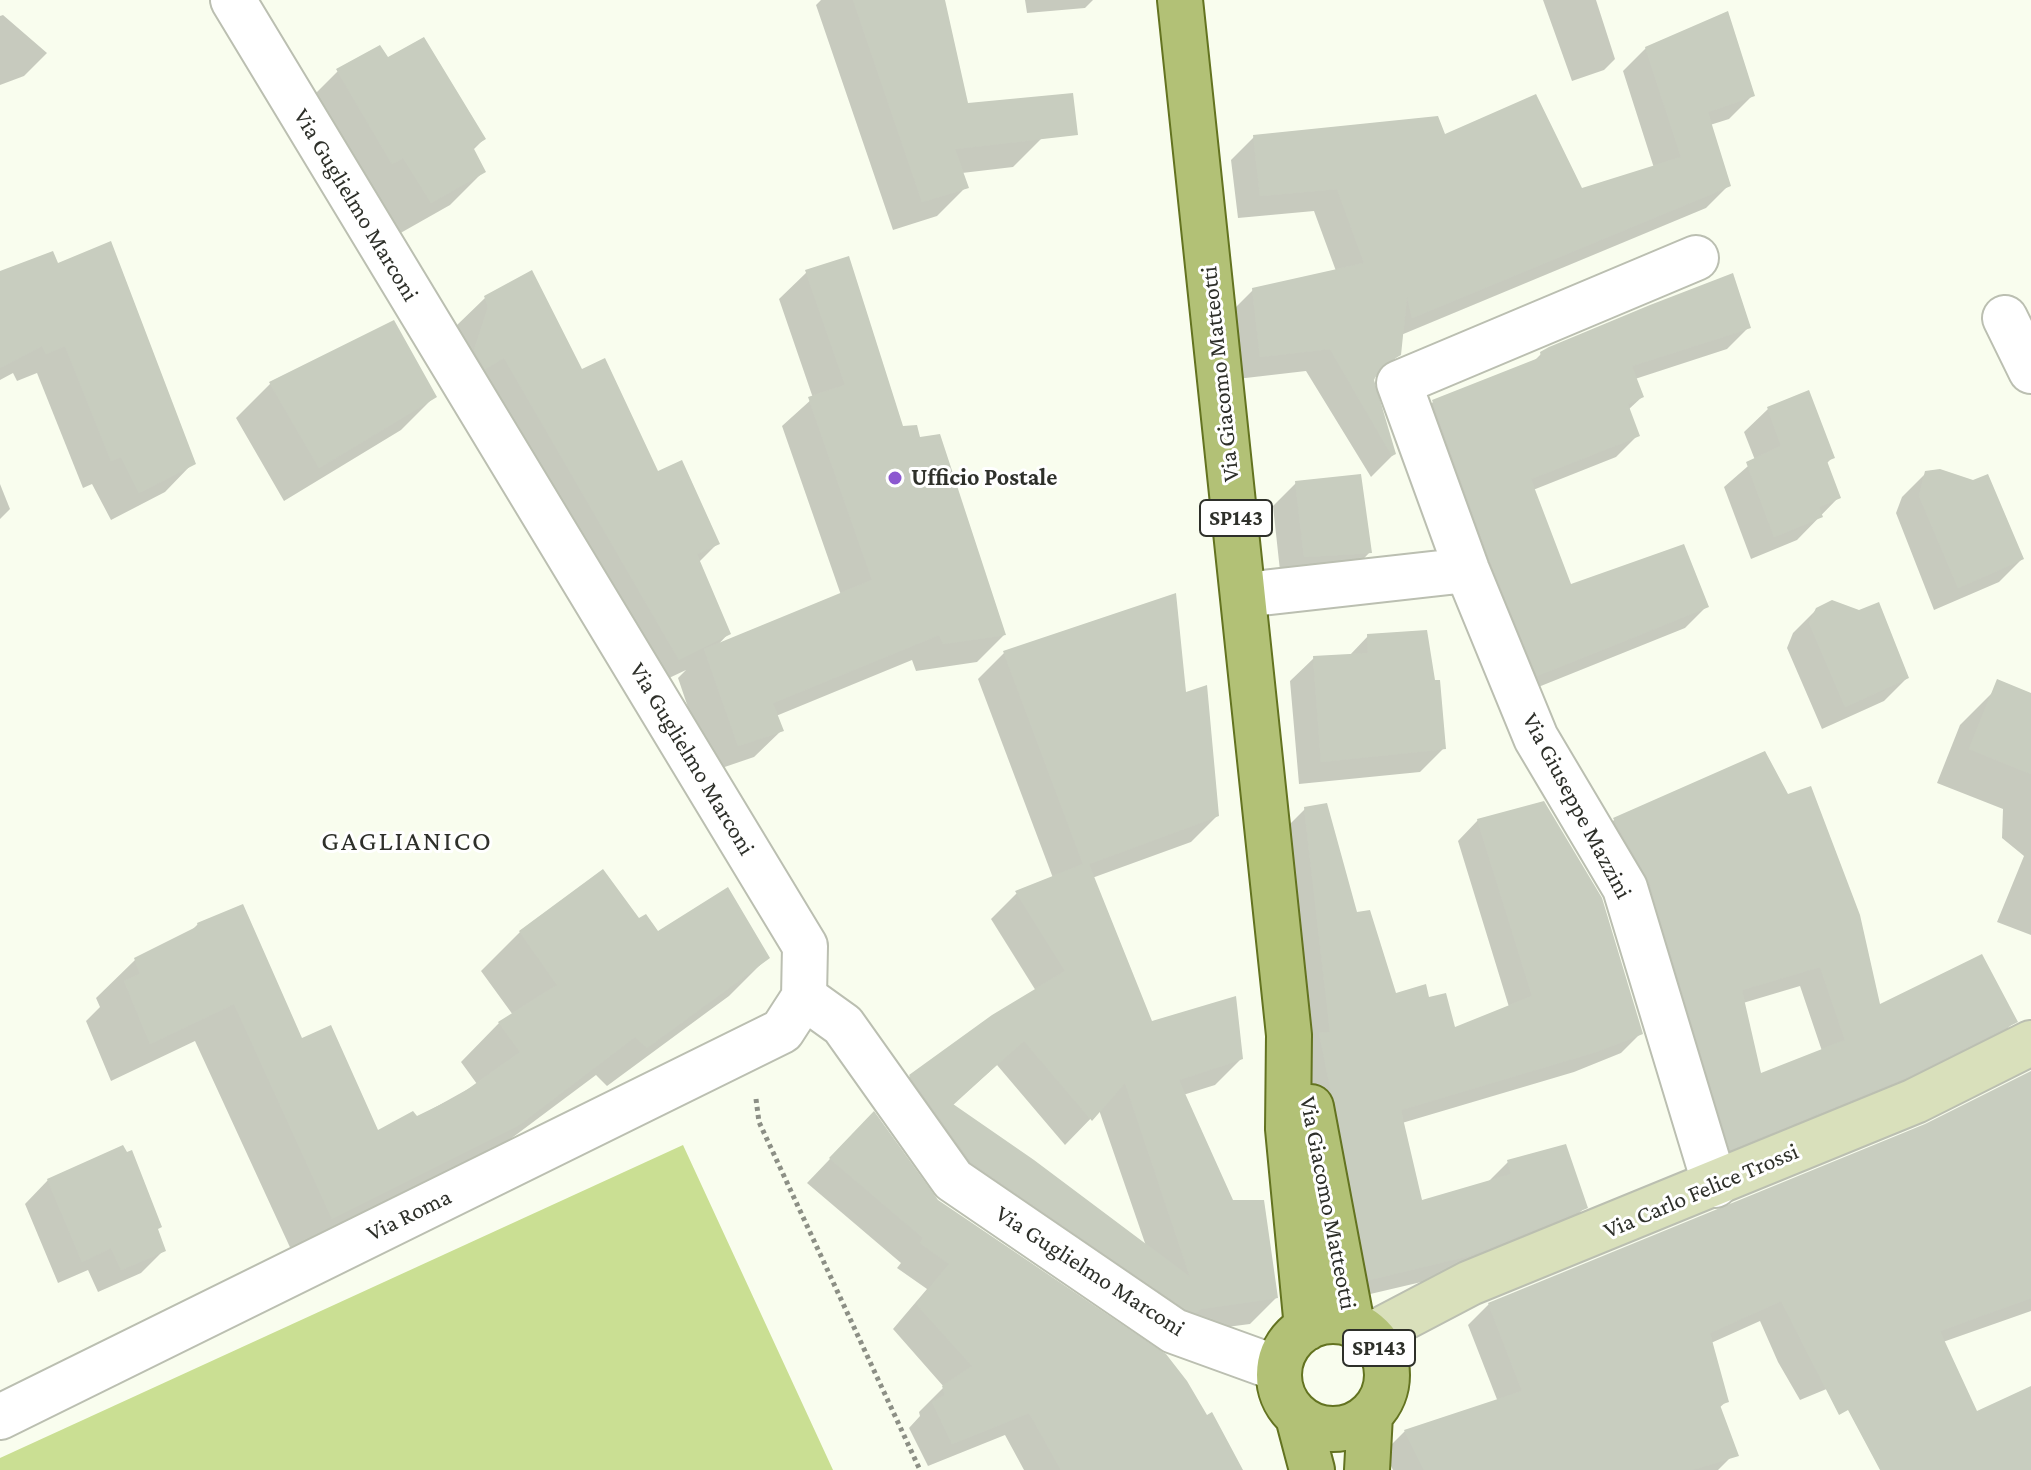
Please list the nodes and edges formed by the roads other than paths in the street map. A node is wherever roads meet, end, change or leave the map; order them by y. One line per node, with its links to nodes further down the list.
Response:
1 (233, 0): 8 (street, Via Guglielmo Marconi)
2 (1180, 0): 7 (main road, Via Giacomo Matteotti / SP143)
3 (1696, 258): 6 (street, Via Giuseppe Mazzini)
4 (2005, 318): 5 (street)
5 (2031, 371)
6 (1467, 570): 7 (street); 11 (street, Via Giuseppe Mazzini)
7 (1244, 595): 9 (main road, Via Giacomo Matteotti / SP143)
8 (804, 997): 14 (street, Via Guglielmo Marconi); 16 (street, Via Roma)
9 (1289, 1035): 12 (main road, Via Giacomo Matteotti / SP143); 13 (main road, Via Giacomo Matteotti / SP143)
10 (2031, 1043): 11 (street, Via Carlo Felice Trossi)
11 (1715, 1185): 13 (street, Via Carlo Felice Trossi)
12 (1307, 1328): 13 (main road, SP143); 14 (main road)
13 (1360, 1330): 15 (main road, SP143)
14 (1279, 1369): 17 (main road)
15 (1370, 1415): 17 (main road); 19 (main road, SP143)
16 (0, 1417)
17 (1298, 1417): 18 (main road)
18 (1312, 1470)
19 (1367, 1470)

